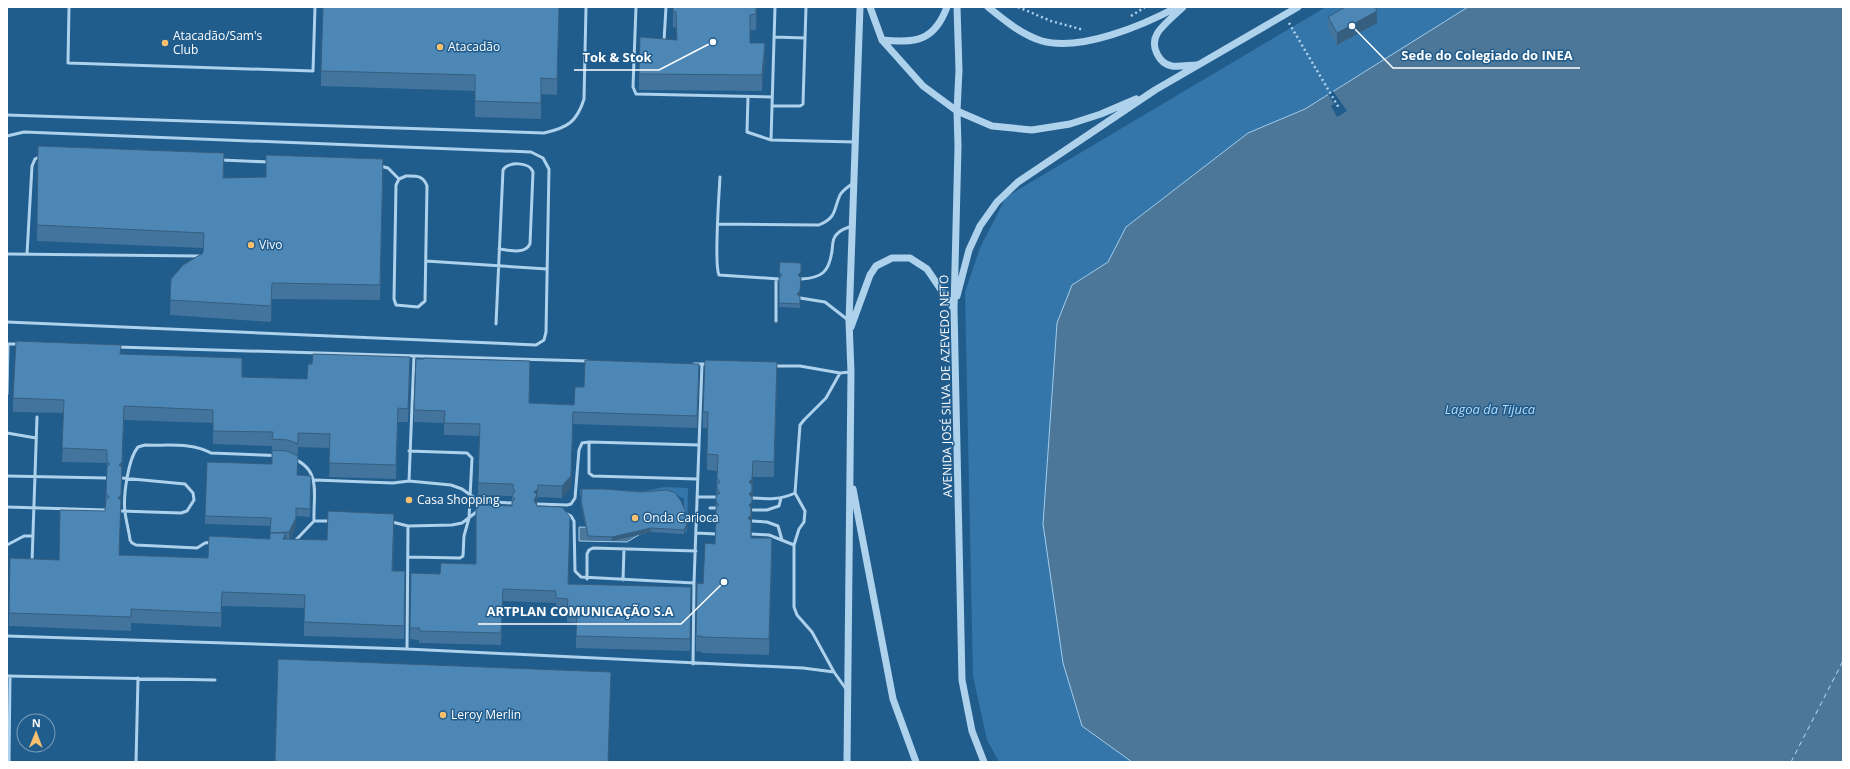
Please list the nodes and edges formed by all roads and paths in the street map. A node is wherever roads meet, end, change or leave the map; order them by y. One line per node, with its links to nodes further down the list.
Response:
1 (69, 7): 2 (lane)
2 (315, 7)
3 (586, 7): 34 (lane)
4 (636, 7): 25 (lane)
5 (666, 7): 24 (lane)
6 (775, 7): 21 (lane)
7 (806, 7): 22 (lane)
8 (860, 7): 37 (street)
9 (870, 7): 23 (street)
10 (947, 7): 23 (street)
11 (957, 7): 33 (street, AVENIDA JOSÉ SILVA DE AZEVEDO NETO)
12 (988, 7): 15 (street)
13 (1018, 7): 20 (path)
14 (1145, 7): 19 (path)
15 (1178, 7)
16 (1183, 7): 27 (street)
17 (1298, 7): 18 (street)
18 (1284, 16): 27 (street); 32 (path)
19 (1128, 18)
20 (1090, 30)
21 (774, 37): 22 (lane); 30 (lane)
22 (806, 38): 31 (lane)
23 (882, 40): 33 (street)
24 (663, 46)
25 (635, 47): 26 (lane); 29 (lane)
26 (643, 48)
27 (1199, 65): 28 (street)
28 (1155, 90): 33 (street); 56 (street)
29 (748, 97): 30 (lane); 36 (lane)
30 (772, 97): 31 (lane)
31 (772, 106): 36 (lane)
32 (1339, 108)
33 (957, 111): 56 (street, AVENIDA JOSÉ SILVA DE AZEVEDO NETO)
34 (7, 115)
35 (7, 136): 53 (lane)
36 (771, 140): 37 (lane)
37 (856, 142): 44 (street)
38 (42, 155): 49 (lane)
39 (218, 160): 40 (lane)
40 (274, 162)
41 (377, 165): 43 (lane)
42 (720, 178): 45 (lane)
43 (399, 179): 51 (lane); 51 (lane)
44 (854, 183): 45 (lane); 46 (street)
45 (718, 224): 57 (lane)
46 (852, 226): 54 (lane); 58 (street)
47 (499, 249): 47 (lane); 52 (lane)
48 (7, 254): 49 (lane)
49 (27, 254): 50 (lane)
50 (199, 256)
51 (426, 261): 52 (lane)
52 (498, 266): 53 (lane); 60 (lane)
53 (547, 269): 59 (lane)
54 (801, 279)
55 (800, 298): 58 (lane)
56 (954, 309): 61 (street); 141 (street, AVENIDA JOSÉ SILVA DE AZEVEDO NETO)
57 (776, 321)
58 (849, 321): 61 (street)
59 (7, 322)
60 (496, 324)
61 (850, 331): 71 (street)
62 (8, 344): 63 (lane); 73 (lane)
63 (24, 344)
64 (110, 347): 65 (lane)
65 (414, 356): 66 (lane); 79 (lane)
66 (593, 361)
67 (686, 364): 68 (lane)
68 (702, 364): 69 (lane); 78 (lane)
69 (709, 364)
70 (770, 365): 72 (lane)
71 (851, 372): 72 (lane); 80 (street)
72 (840, 373): 89 (lane)
73 (7, 394)
74 (37, 418): 76 (lane)
75 (7, 433): 76 (lane)
76 (36, 438): 82 (lane)
77 (589, 442): 78 (lane); 86 (lane); 96 (lane)
78 (699, 445): 86 (lane)
79 (409, 451): 88 (lane); 90 (lane)
80 (850, 473): 135 (street); 140 (street)
81 (7, 476): 82 (lane)
82 (34, 477): 83 (lane); 98 (lane)
83 (107, 478)
84 (122, 478): 85 (lane)
85 (127, 478): 87 (lane); 104 (lane); 104 (lane)
86 (697, 479): 91 (lane)
87 (315, 480): 88 (lane); 109 (lane)
88 (409, 481): 90 (lane)
89 (794, 492): 94 (lane); 120 (lane)
90 (471, 496): 95 (lane); 106 (lane)
91 (697, 497): 92 (lane); 114 (lane)
92 (717, 497)
93 (752, 498): 94 (lane)
94 (781, 498): 103 (lane)
95 (512, 503)
96 (537, 504)
97 (7, 507): 98 (lane)
98 (33, 508): 101 (lane); 117 (lane)
99 (710, 508): 100 (lane)
100 (716, 508)
101 (106, 510)
102 (483, 510): 106 (lane)
103 (752, 510)
104 (123, 511): 109 (lane)
105 (558, 513): 125 (lane)
106 (469, 518): 113 (lane); 123 (lane)
107 (709, 520): 108 (lane)
108 (716, 520)
109 (314, 521): 110 (lane)
110 (338, 521)
111 (752, 521): 118 (lane)
112 (385, 522): 113 (lane)
113 (408, 526): 123 (lane)
114 (696, 533): 115 (lane); 122 (lane)
115 (716, 534)
116 (751, 534): 118 (lane)
117 (33, 536): 119 (lane); 124 (lane)
118 (782, 540): 120 (lane)
119 (7, 544)
120 (794, 545): 131 (lane)
121 (624, 549): 122 (lane); 125 (lane); 126 (lane)
122 (696, 550): 127 (lane)
123 (408, 557): 129 (lane)
124 (32, 568)
125 (587, 579): 126 (lane)
126 (623, 580): 127 (lane)
127 (694, 583): 130 (lane)
128 (7, 636): 129 (lane)
129 (407, 649): 130 (lane)
130 (693, 664): 131 (lane)
131 (834, 672): 135 (lane)
132 (8, 676): 133 (lane); 136 (lane)
133 (138, 678): 134 (lane); 138 (lane)
134 (215, 680)
135 (848, 691): 139 (street)
136 (8, 736): 137 (lane)
137 (9, 762)
138 (136, 762)
139 (847, 762)
140 (916, 762)
141 (984, 762)

